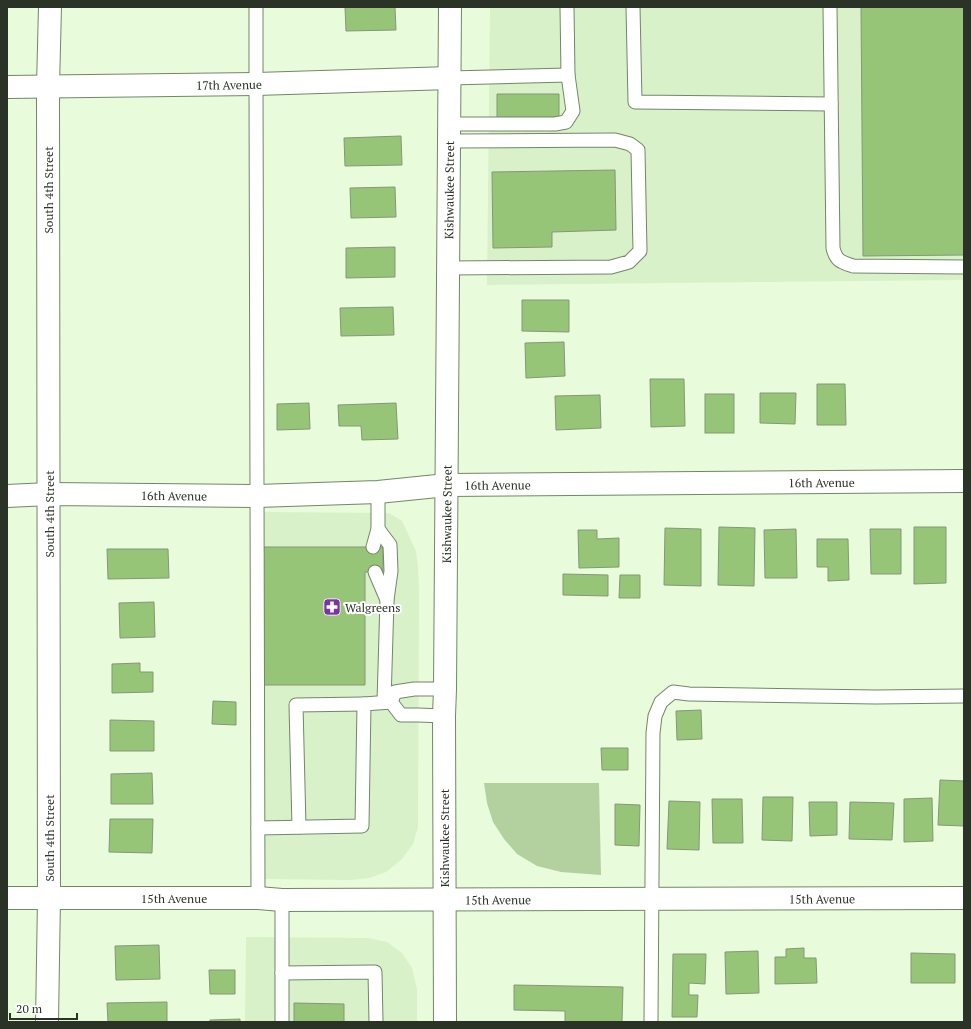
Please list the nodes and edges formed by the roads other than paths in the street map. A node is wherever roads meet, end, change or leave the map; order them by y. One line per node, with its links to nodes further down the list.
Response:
1 (50, 7): 10 (street, South 4th Street)
2 (256, 7): 9 (lane)
3 (450, 7): 8 (street, Kishwaukee Street)
4 (567, 7): 7 (lane)
5 (633, 7): 12 (lane)
6 (830, 7): 12 (lane)
7 (568, 75): 8 (lane); 13 (lane)
8 (450, 78): 9 (street, 17th Avenue); 13 (street, Kishwaukee Street)
9 (256, 84): 10 (street, 17th Avenue); 21 (lane)
10 (48, 86): 11 (street, 17th Avenue); 19 (street, South 4th Street)
11 (7, 87)
12 (831, 104): 14 (lane)
13 (450, 132): 15 (street, Kishwaukee Street); 15 (lane)
14 (964, 267)
15 (448, 268): 17 (street, Kishwaukee Street)
16 (964, 481): 17 (street, 16th Avenue)
17 (447, 485): 18 (street, 16th Avenue); 26 (street, Kishwaukee Street)
18 (378, 492): 21 (street, 16th Avenue); 22 (lane)
19 (49, 494): 20 (street, 16th Avenue); 21 (street, 16th Avenue); 34 (street, South 4th Street)
20 (7, 496)
21 (257, 496): 32 (lane)
22 (378, 529): 23 (lane); 25 (lane)
23 (373, 547)
24 (375, 572): 25 (lane)
25 (387, 600): 28 (lane)
26 (445, 689): 28 (lane); 30 (street, Kishwaukee Street)
27 (964, 696): 37 (lane)
28 (387, 702): 29 (lane); 30 (lane)
29 (364, 704): 31 (lane); 31 (lane)
30 (444, 716): 39 (street, Kishwaukee Street)
31 (299, 827): 32 (lane)
32 (258, 828): 35 (lane)
33 (7, 898): 34 (street, 15th Avenue)
34 (49, 898): 35 (street, 15th Avenue); 41 (street, South 4th Street)
35 (258, 898): 38 (street, 15th Avenue)
36 (964, 898): 37 (street, 15th Avenue)
37 (652, 899): 39 (street, 15th Avenue); 45 (lane)
38 (282, 900): 39 (street, 15th Avenue); 40 (lane)
39 (445, 900): 44 (street, Kishwaukee Street)
40 (282, 973): 42 (lane); 43 (lane)
41 (47, 1022)
42 (282, 1022)
43 (376, 1022)
44 (445, 1022)
45 (651, 1022)

